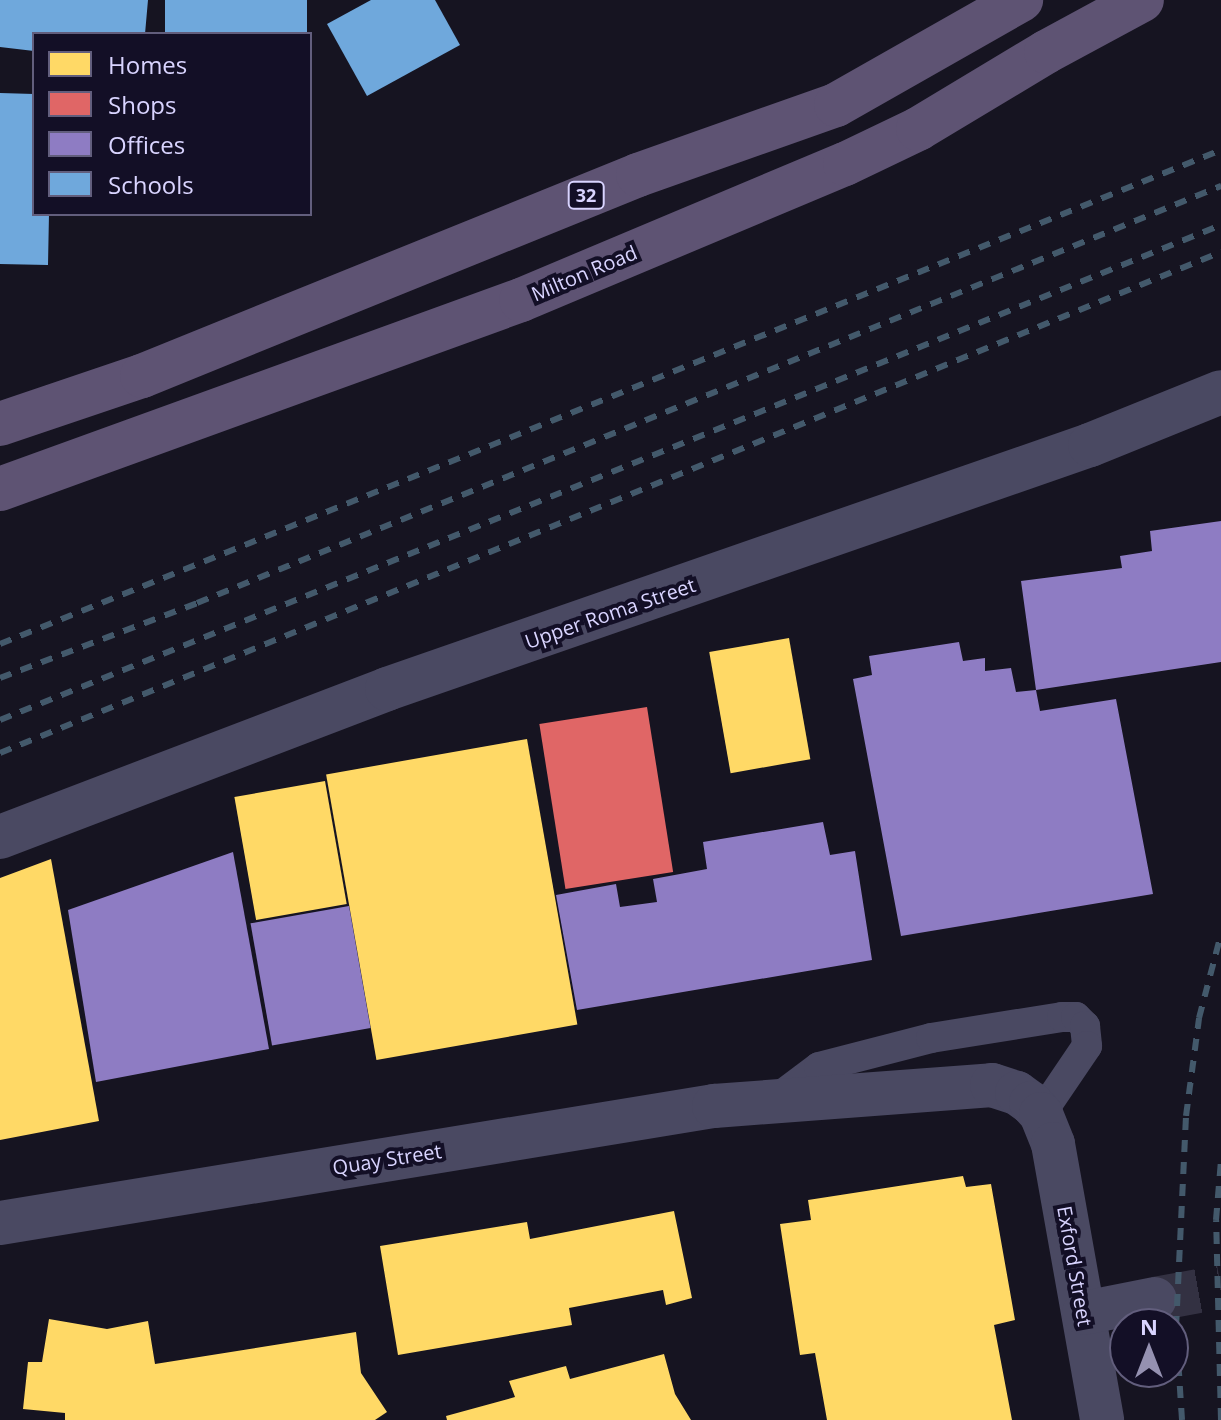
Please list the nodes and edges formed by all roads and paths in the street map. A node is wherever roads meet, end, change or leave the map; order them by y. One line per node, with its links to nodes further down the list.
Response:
1 (1142, 0): 5 (main road, Milton Road)
2 (1008, 3): 4 (main road, 32)
3 (1221, 392): 6 (street, Upper Roma Street)
4 (0, 424)
5 (0, 489)
6 (0, 837)
7 (775, 1100): 8 (street, Quay Street); 8 (lane); 9 (street, Quay Street)
8 (1041, 1114): 11 (street, Exford Street)
9 (0, 1223)
10 (1155, 1299): 11 (street)
11 (1084, 1313): 12 (street, Exford Street)
12 (1102, 1420)

